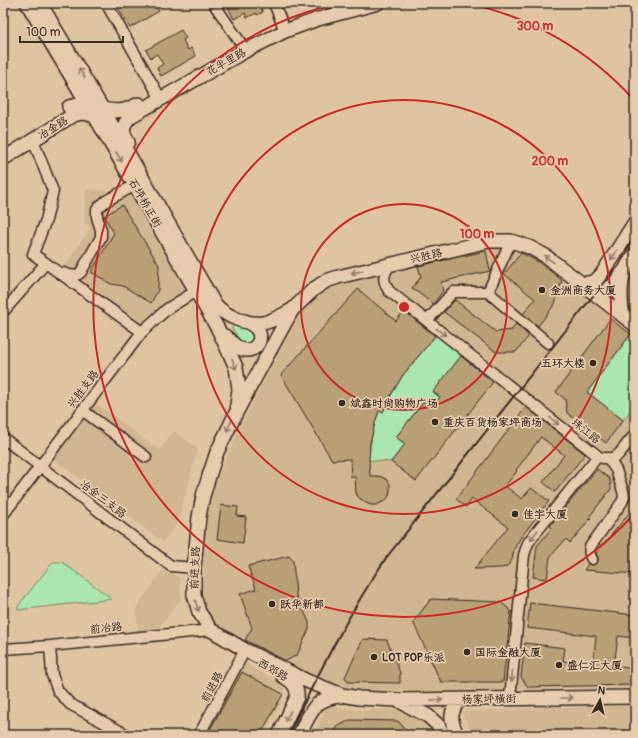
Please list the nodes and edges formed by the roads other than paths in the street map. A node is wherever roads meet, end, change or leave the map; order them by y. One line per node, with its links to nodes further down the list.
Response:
1 (27, 3): 10 (main road, 石坪桥正街)
2 (40, 3): 14 (main road, one-way to 2)
3 (106, 3): 11 (street)
4 (215, 3): 9 (street)
5 (274, 3): 8 (street)
6 (351, 3): 8 (main road, 花半里路)
7 (378, 3): 8 (main road, 花半里路)
8 (284, 28): 9 (main road, 花半里路); 13 (main road, 花半里路)
9 (242, 45): 11 (main road, 花半里路)
10 (77, 85): 12 (main road, 冶金路); 14 (main road, 石坪桥正街)
11 (158, 94): 13 (main road, 花半里路)
12 (71, 111): 14 (main road, 冶金路); 15 (main road, 冶金路); 16 (main road, 冶金路)
13 (130, 112): 14 (main road, 冶金路); 18 (main road)
14 (99, 113): 18 (main road, 石坪桥正街); 19 (main road, 石坪桥正街, one-way to 19)
15 (33, 140): 17 (main road, 冶金路); 23 (street)
16 (3, 150)
17 (3, 159)
18 (136, 167): 34 (main road, 石坪桥正街)
19 (135, 185): 26 (street); 29 (main road, 石坪桥正街)
20 (635, 222): 27 (main road, one-way to 27)
21 (511, 241): 24 (main road, 兴胜路); 28 (main road, 兴胜路, one-way to 21); 30 (street)
22 (635, 254): 25 (main road)
23 (46, 263): 26 (street); 32 (street)
24 (390, 265): 31 (main road, 兴胜路, one-way to 31); 35 (street, 珠江路)
25 (626, 268): 27 (main road); 33 (main road)
26 (57, 271): 38 (street)
27 (602, 274): 28 (main road)
28 (581, 282): 33 (main road, 兴胜路)
29 (196, 291): 37 (main road, 石坪桥正街); 38 (street, 兴胜支路)
30 (488, 292): 35 (street); 39 (street)
31 (292, 310): 34 (main road, 石坪桥正街); 40 (main road, 兴胜路)
32 (3, 312)
33 (623, 316): 36 (main road, 兴胜路)
34 (243, 320): 37 (main road)
35 (427, 321): 46 (street, 珠江路, one-way to 46)
36 (635, 325)
37 (218, 329): 42 (main road, 石坪桥正街, one-way to 42)
38 (142, 332): 41 (street, 兴胜支路)
39 (548, 343)
40 (261, 367): 42 (main road, 前进支路)
41 (82, 410): 45 (street); 47 (street, 兴胜支路)
42 (237, 411): 50 (main road, 前进支路, one-way to 50)
43 (635, 434): 46 (street)
44 (3, 438): 47 (street, 冶金三支路)
45 (146, 457)
46 (603, 457): 49 (street); 57 (street, 珠江路, one-way to 57)
47 (40, 466): 48 (street, 兴胜支路); 50 (street, 冶金三支路)
48 (3, 515)
49 (592, 559)
50 (194, 568): 51 (main road, 前进支路, one-way to 51)
51 (211, 630): 52 (street, 前冶路); 54 (main road, 前进支路)
52 (50, 646): 53 (street, 前冶路); 64 (street)
53 (3, 649)
54 (245, 650): 55 (main road, 前进支路); 59 (main road, 西郊路); 65 (street, 前进路)
55 (342, 695): 60 (main road, 杨家坪横街); 61 (main road)
56 (635, 697): 57 (main road, 杨家坪横街, one-way to 56)
57 (510, 698): 58 (main road, 杨家坪横街)
58 (461, 699): 60 (main road, 杨家坪横街, one-way to 58); 63 (main road)
59 (297, 700): 61 (main road); 66 (main road, one-way to 66)
60 (397, 700): 62 (main road)
61 (313, 709): 67 (main road)
62 (440, 730): 63 (main road)
63 (455, 730)
64 (127, 735)
65 (199, 735)
66 (279, 735)
67 (299, 735)

